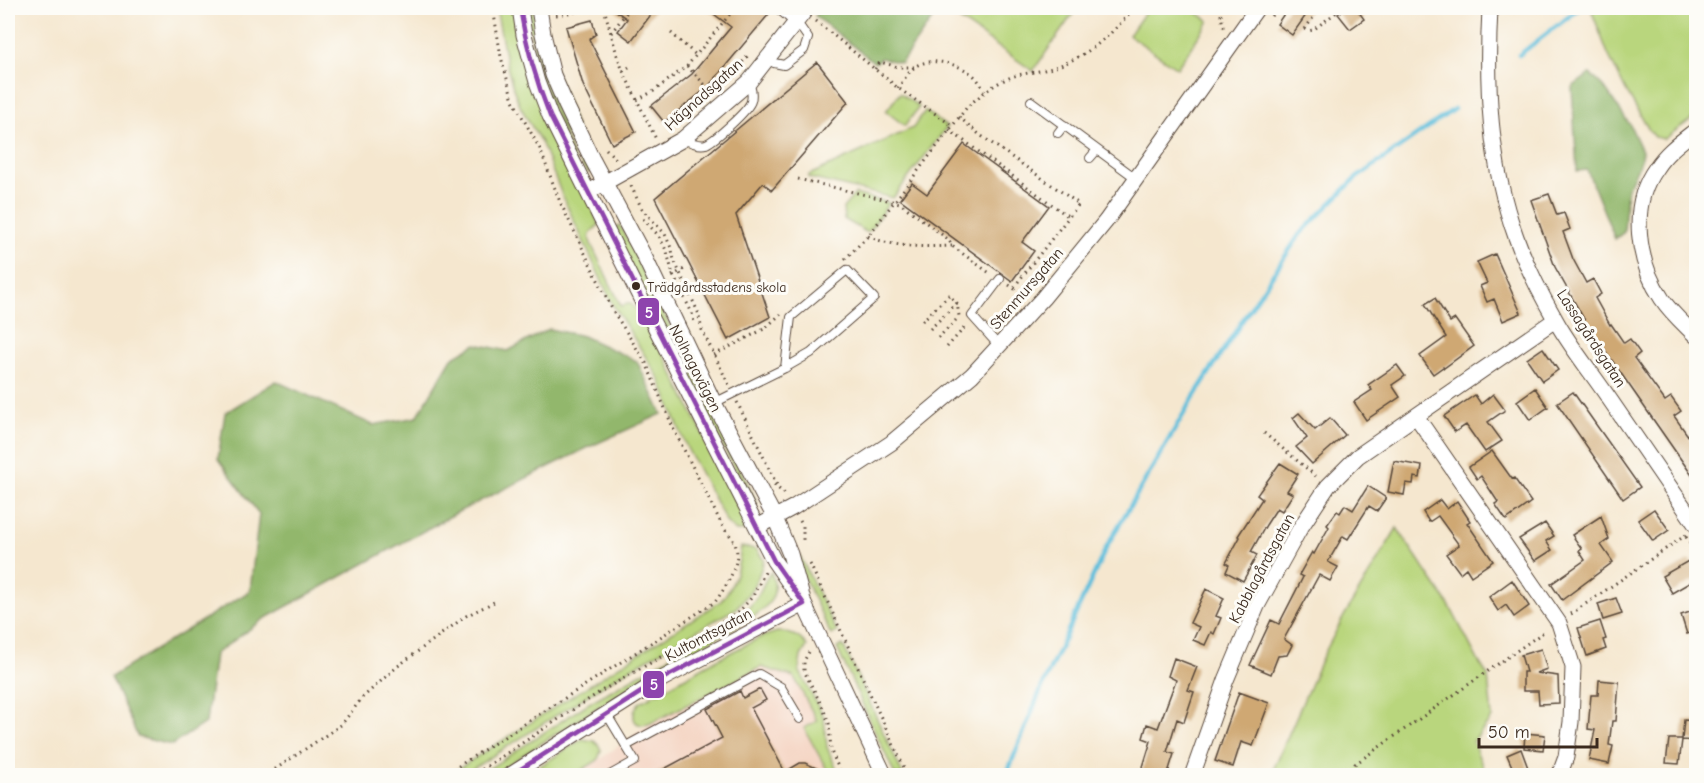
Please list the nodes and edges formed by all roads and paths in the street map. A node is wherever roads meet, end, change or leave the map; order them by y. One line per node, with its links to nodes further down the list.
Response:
1 (493, 8): 94 (path)
2 (520, 8): 50 (street, Nolhagavägen)
3 (539, 8): 49 (street, Nolhagavägen)
4 (555, 8): 5 (path)
5 (599, 8)
6 (604, 8): 18 (path)
7 (630, 8): 18 (path)
8 (735, 8): 22 (path)
9 (777, 8): 17 (lane)
10 (1134, 8): 31 (path)
11 (1220, 8): 20 (path)
12 (1320, 8): 13 (path)
13 (1342, 8)
14 (1490, 8): 64 (street, Lassagårdsgatan)
15 (1253, 9): 47 (street, Stenmursgatan)
16 (809, 12): 17 (street, Hägnadsgatan); 27 (path)
17 (795, 22): 23 (street, Hägnadsgatan); 23 (lane)
18 (611, 33): 28 (path)
19 (671, 33): 22 (path)
20 (1216, 37)
21 (754, 49): 29 (path)
22 (696, 55): 24 (path)
23 (767, 58): 49 (street, Hägnadsgatan)
24 (687, 66): 32 (path); 33 (path)
25 (629, 67): 28 (path)
26 (915, 67): 27 (path); 30 (path); 31 (path)
27 (875, 69): 30 (path)
28 (623, 71): 33 (path)
29 (729, 78)
30 (898, 88): 37 (path)
31 (985, 91): 35 (path)
32 (714, 94)
33 (637, 100): 40 (path)
34 (1030, 101): 36 (lane)
35 (959, 117): 37 (path); 52 (path)
36 (1064, 125): 41 (lane); 43 (lane)
37 (952, 126): 38 (path)
38 (949, 130): 51 (path); 52 (path)
39 (1696, 130): 68 (street)
40 (664, 134)
41 (1058, 134)
42 (605, 149): 45 (path)
43 (1097, 150): 44 (lane); 47 (lane)
44 (1090, 158)
45 (618, 161)
46 (798, 179): 51 (path)
47 (1137, 179): 71 (street, Stenmursgatan)
48 (629, 182): 57 (path)
49 (606, 183): 50 (street, Hägnadsgatan); 75 (street, Nolhagavägen)
50 (589, 192): 81 (street, Nolhagavägen)
51 (894, 201): 53 (path); 54 (path)
52 (1069, 217): 60 (path)
53 (868, 236): 54 (path); 55 (path)
54 (952, 246): 59 (path)
55 (843, 261)
56 (686, 268): 57 (path)
57 (679, 272): 58 (path); 72 (path)
58 (667, 279)
59 (1000, 279): 60 (path); 71 (lane)
60 (1014, 287): 62 (path)
61 (957, 303): 65 (path); 67 (path); 69 (path)
62 (1018, 304)
63 (786, 309): 72 (path)
64 (1555, 320): 76 (street, Kabblagårdsgatan); 82 (street, Lassagårdsgatan)
65 (922, 321)
66 (967, 325): 70 (path)
67 (930, 330)
68 (1696, 336)
69 (938, 339)
70 (946, 346)
71 (999, 346): 80 (street, Stenmursgatan)
72 (714, 355): 74 (path)
73 (784, 368): 73 (lane); 74 (lane)
74 (733, 394): 75 (lane); 79 (path)
75 (714, 403): 80 (street, Nolhagavägen)
76 (1416, 416): 88 (street); 101 (street, Kabblagårdsgatan)
77 (1264, 433): 78 (path)
78 (1313, 482)
79 (778, 488)
80 (775, 518): 81 (street, Stenmursgatan); 87 (street, Nolhagavägen)
81 (757, 527): 87 (street, Nolhagavägen)
82 (1691, 531): 83 (path); 88 (path)
83 (1696, 553)
84 (807, 558): 100 (path)
85 (768, 567): 95 (path)
86 (496, 601): 93 (path)
87 (804, 604): 90 (street, Kultomtsgatan); 99 (street, Nolhagavägen)
88 (1559, 623): 102 (path); 103 (street)
89 (810, 651): 98 (path)
90 (606, 713): 92 (lane); 96 (street, Kultomtsgatan)
91 (800, 718): 92 (lane)
92 (626, 746): 97 (lane)
93 (265, 776)
94 (443, 776)
95 (472, 776)
96 (509, 776)
97 (608, 776)
98 (842, 776)
99 (885, 776)
100 (908, 776)
101 (1192, 776)
102 (1352, 776)
103 (1559, 776)

